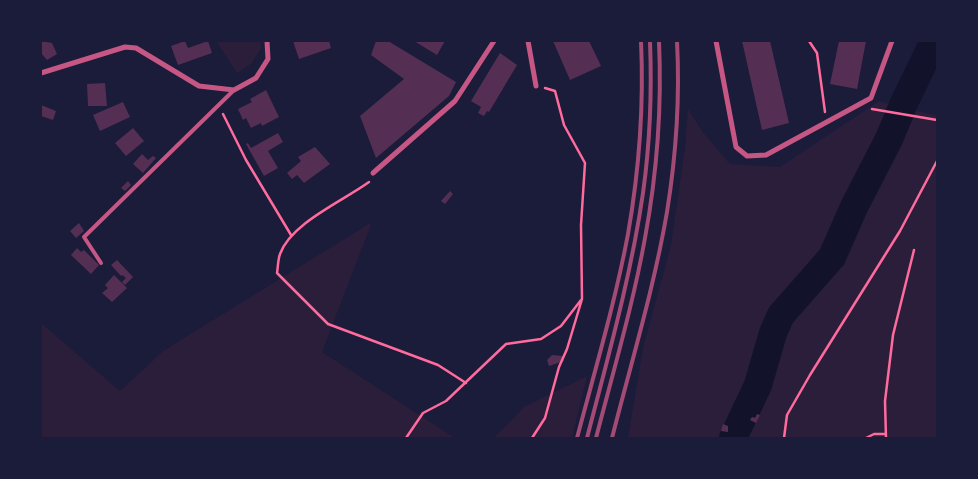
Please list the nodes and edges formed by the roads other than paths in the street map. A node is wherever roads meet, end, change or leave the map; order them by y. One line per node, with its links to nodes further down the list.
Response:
1 (267, 41): 8 (street)
2 (494, 41): 9 (street)
3 (528, 41): 7 (street)
4 (716, 41): 5 (street)
5 (892, 41)
6 (41, 73): 8 (street)
7 (536, 86)
8 (234, 90): 10 (lane)
9 (373, 173)
10 (101, 262)

